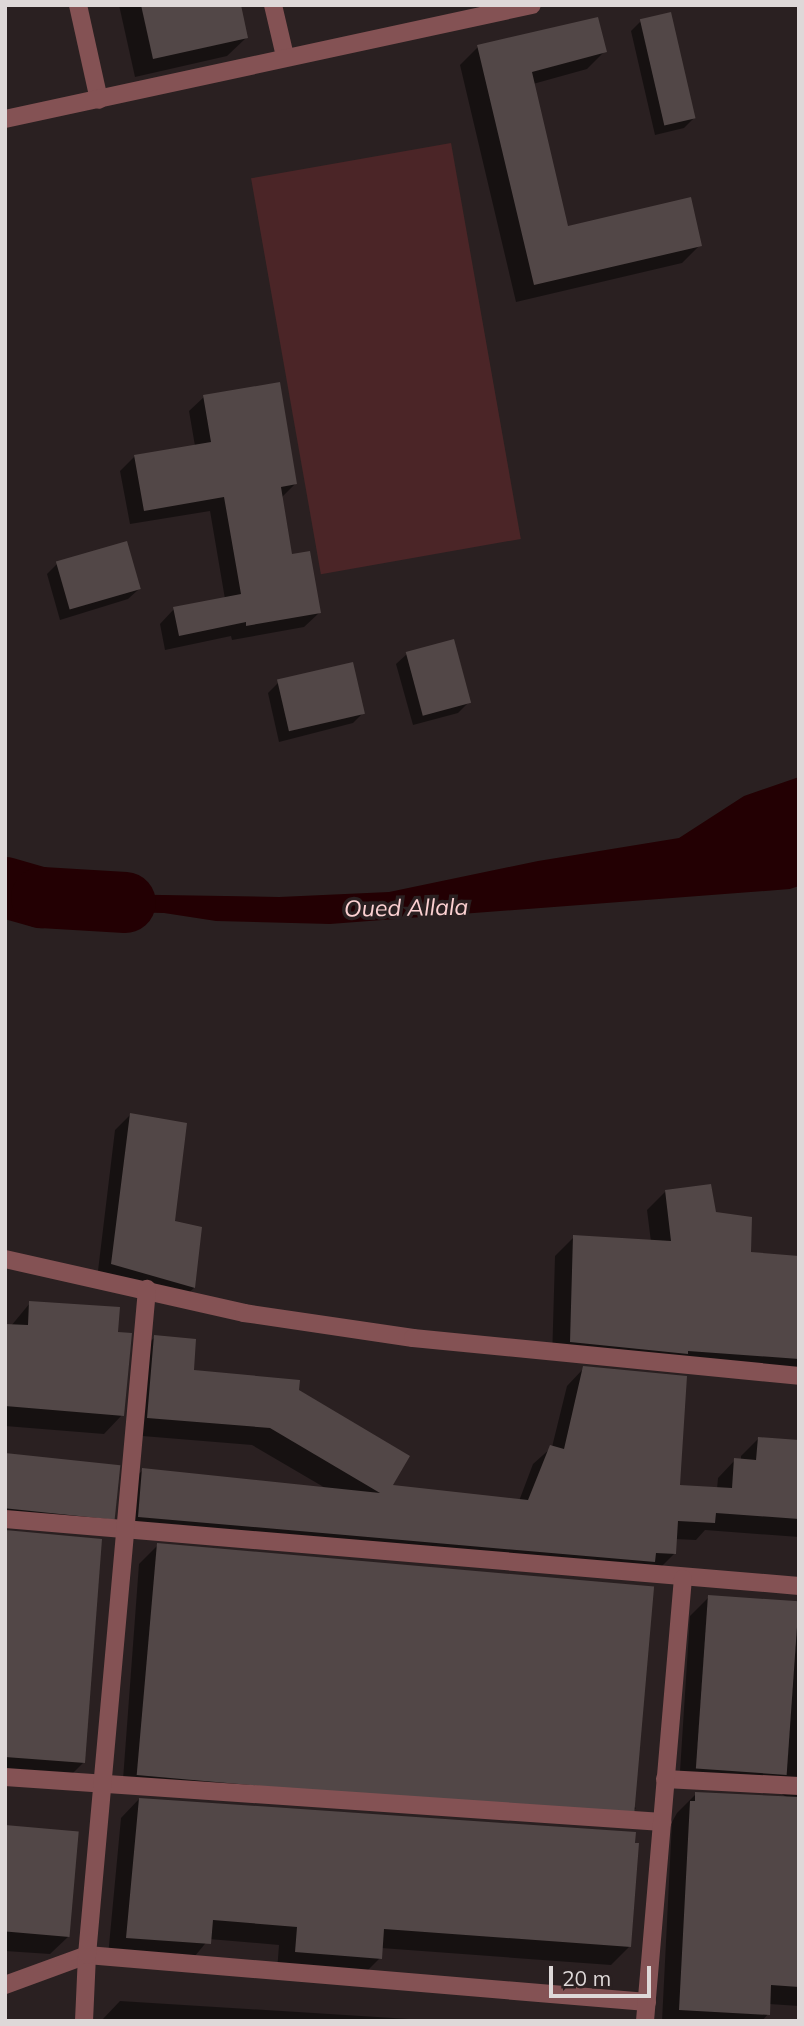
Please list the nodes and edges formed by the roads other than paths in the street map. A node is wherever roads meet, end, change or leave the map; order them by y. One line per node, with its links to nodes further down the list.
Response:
1 (78, 5): 5 (street)
2 (273, 5): 4 (street)
3 (532, 5): 4 (street)
4 (285, 56): 5 (street)
5 (99, 100): 6 (street)
6 (5, 119)
7 (5, 1259): 8 (street)
8 (147, 1289): 9 (street); 11 (street)
9 (799, 1376)
10 (5, 1519): 11 (street)
11 (126, 1528): 12 (street); 16 (street)
12 (683, 1579): 13 (street); 15 (street)
13 (799, 1586)
14 (5, 1777): 16 (street)
15 (665, 1779): 17 (street); 18 (street)
16 (103, 1784): 18 (street); 19 (street)
17 (799, 1786)
18 (662, 1822): 21 (street)
19 (87, 1955): 20 (street); 21 (street); 22 (street)
20 (5, 1985)
21 (647, 2002): 23 (street)
22 (84, 2021)
23 (645, 2021)

